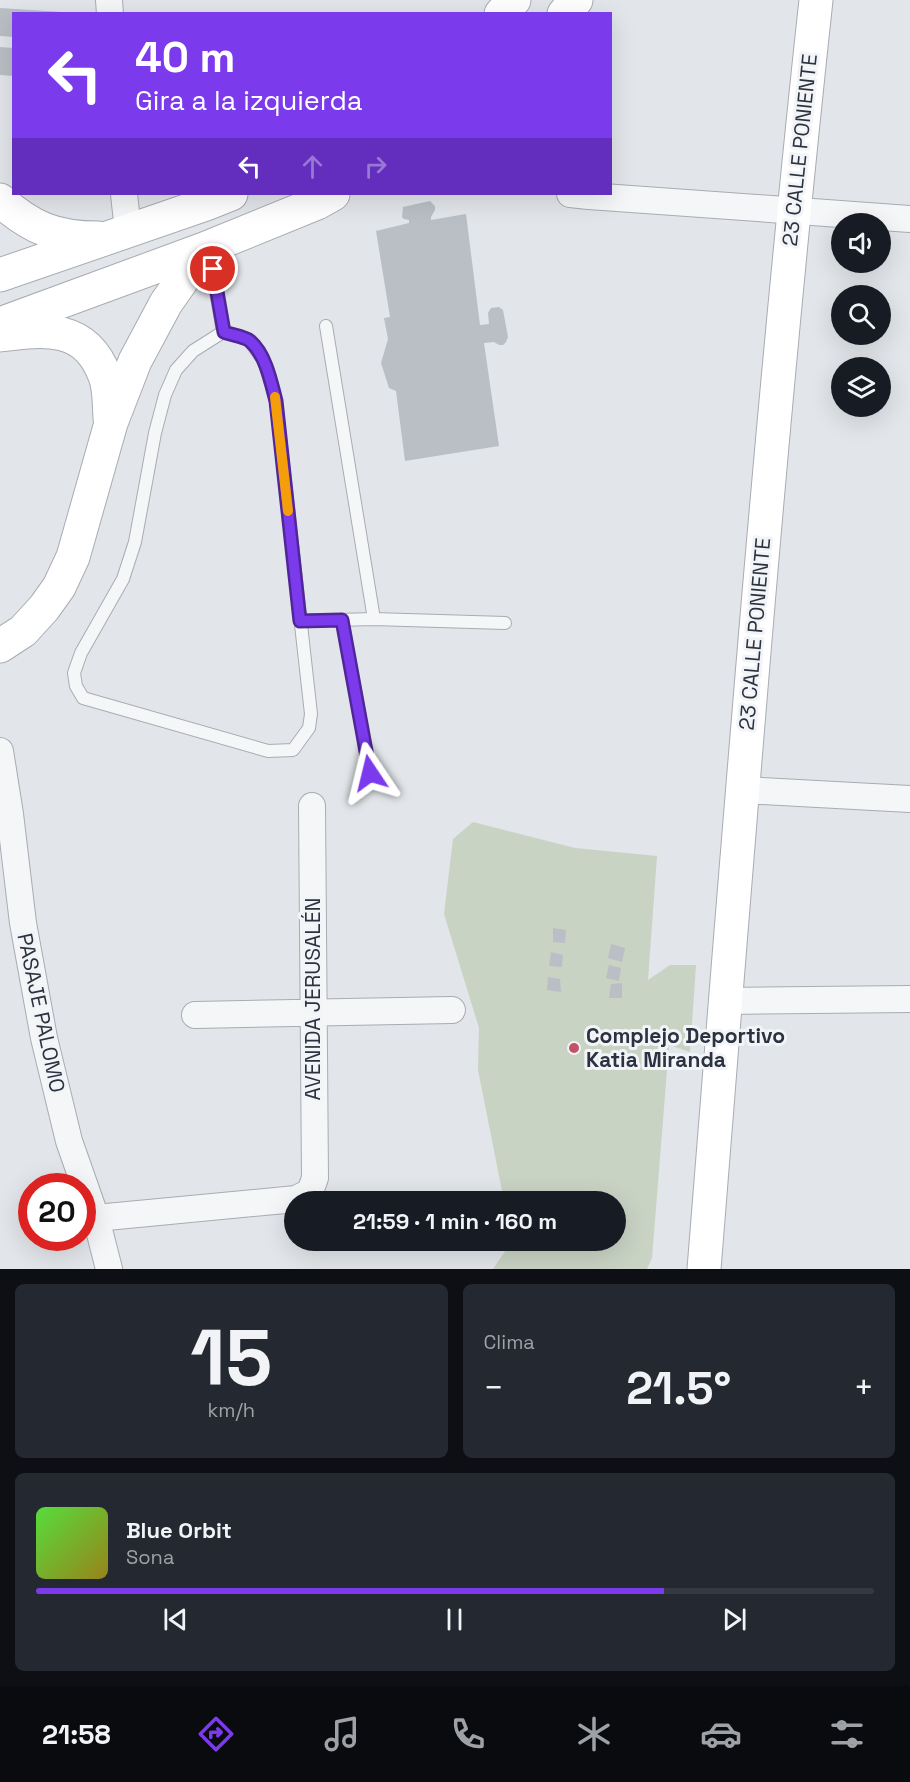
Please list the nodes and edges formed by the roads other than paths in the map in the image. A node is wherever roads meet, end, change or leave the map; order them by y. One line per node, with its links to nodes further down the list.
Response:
1 (514, 0): 4 (main road)
2 (576, 0): 5 (main road)
3 (816, 0): 11 (main road, 23 CALLE PONIENTE)
4 (503, 12)
5 (566, 12)
6 (124, 195): 13 (street)
7 (228, 195): 13 (main road)
8 (331, 195): 14 (main road)
9 (580, 195): 11 (street)
10 (0, 200): 13 (main road)
11 (793, 210): 12 (street); 28 (main road, 23 CALLE PONIENTE)
12 (910, 219)
13 (117, 235): 15 (main road)
14 (206, 248): 16 (main road); 18 (lane); 20 (main road)
15 (0, 275)
16 (0, 324)
17 (326, 326): 22 (lane)
18 (224, 332): 23 (lane); 23 (lane)
19 (0, 335): 20 (main road)
20 (111, 423): 25 (main road)
21 (342, 620): 22 (lane); 23 (lane); 27 (lane)
22 (374, 620): 24 (lane)
23 (300, 621)
24 (505, 623)
25 (0, 646)
26 (0, 751): 36 (street, PASAJE PALOMO)
27 (370, 773)
28 (743, 790): 29 (street); 32 (main road, 23 CALLE PONIENTE)
29 (910, 799)
30 (312, 806): 34 (street, AVENIDA JERUSALÉN)
31 (910, 999): 32 (street)
32 (726, 1001): 39 (main road, 23 CALLE PONIENTE)
33 (452, 1010): 34 (street)
34 (314, 1013): 35 (street); 37 (street, AVENIDA JERUSALÉN)
35 (195, 1015)
36 (80, 1173)
37 (96, 1218): 38 (street, PASAJE PALOMO)
38 (109, 1269)
39 (704, 1269)

